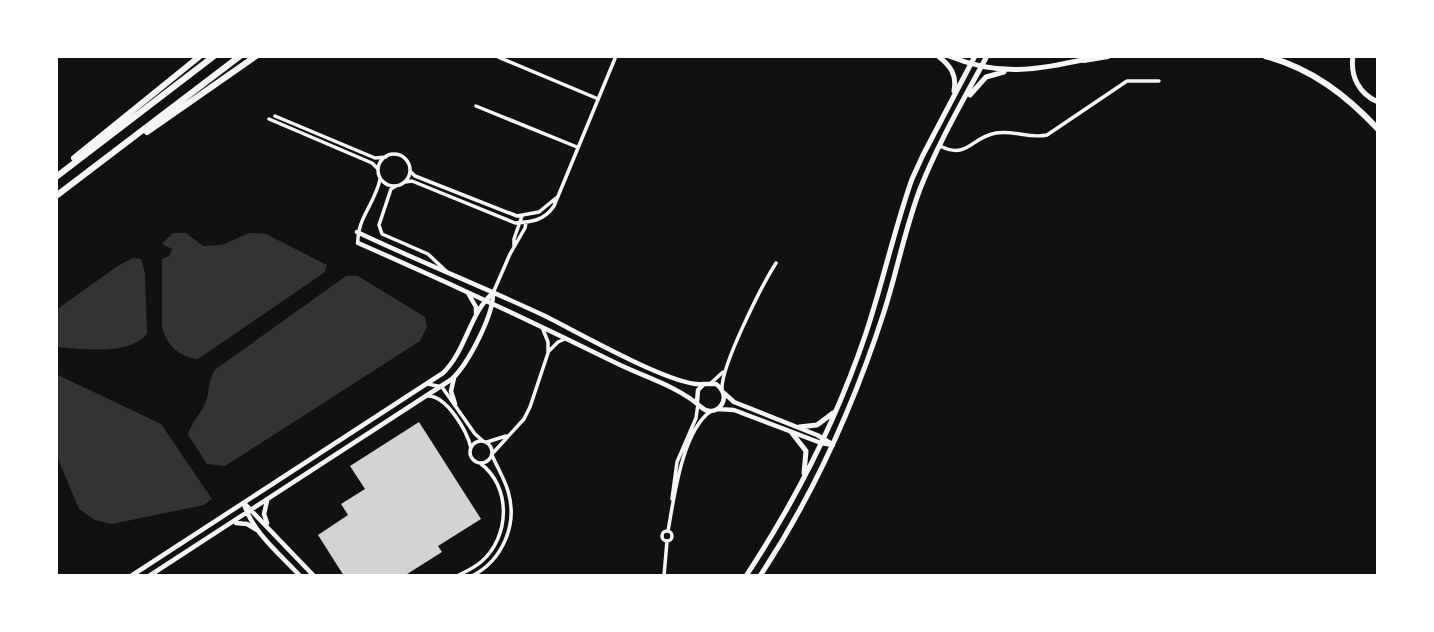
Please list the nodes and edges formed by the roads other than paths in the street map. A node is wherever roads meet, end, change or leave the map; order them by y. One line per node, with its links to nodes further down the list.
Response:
1 (200, 56): 33 (highway)
2 (214, 56): 33 (highway)
3 (240, 56): 35 (highway)
4 (256, 56): 35 (highway)
5 (616, 56): 20 (street)
6 (938, 56): 21 (main road)
7 (949, 56): 16 (main road)
8 (975, 56): 16 (main road)
9 (987, 56): 17 (main road)
10 (1100, 56): 15 (main road)
11 (1108, 56): 15 (highway)
12 (1265, 56): 27 (highway)
13 (1353, 56): 22 (main road)
14 (498, 57): 20 (street)
15 (1084, 60): 18 (main road)
16 (971, 65): 17 (main road); 21 (main road)
17 (981, 67): 18 (main road); 24 (main road)
18 (1020, 70): 24 (main road)
19 (1159, 80): 28 (street)
20 (597, 98): 29 (street)
21 (953, 100): 68 (main road)
22 (1378, 102)
23 (477, 106): 29 (street)
24 (962, 106): 28 (main road)
25 (275, 116): 30 (street)
26 (269, 119): 31 (street)
27 (1378, 129)
28 (940, 146): 75 (main road)
29 (577, 147): 39 (street)
30 (386, 157): 31 (street); 32 (street)
31 (378, 169): 34 (street)
32 (410, 170): 36 (street); 40 (street)
33 (56, 174)
34 (380, 177): 37 (street); 43 (street)
35 (76, 181): 38 (highway)
36 (405, 182): 37 (street); 41 (street)
37 (396, 186): 47 (street)
38 (56, 196)
39 (557, 197): 40 (street); 42 (street)
40 (523, 216): 41 (street); 42 (street)
41 (519, 223): 42 (street); 45 (street)
42 (526, 223): 45 (street)
43 (357, 232): 44 (street); 47 (street)
44 (358, 243): 48 (street)
45 (514, 246): 49 (street)
46 (776, 263): 58 (street)
47 (448, 272): 49 (street)
48 (468, 292): 50 (street); 53 (street)
49 (493, 293): 50 (street); 51 (street); 62 (street)
50 (485, 300): 51 (street); 53 (street)
51 (493, 304): 52 (street); 54 (street)
52 (504, 309): 54 (street); 55 (street)
53 (475, 320): 61 (street)
54 (485, 321): 59 (street)
55 (541, 325): 56 (street); 57 (street)
56 (568, 338): 57 (street); 66 (street)
57 (548, 353): 72 (street)
58 (726, 367): 60 (street); 64 (street)
59 (456, 375): 63 (street); 67 (street)
60 (711, 383): 62 (street); 64 (street)
61 (428, 384): 63 (street); 81 (street)
62 (704, 384): 66 (street)
63 (442, 387): 65 (street); 67 (street)
64 (723, 391): 69 (street); 70 (street)
65 (428, 396): 76 (street); 80 (street)
66 (698, 403): 69 (street); 83 (street)
67 (455, 404): 74 (street)
68 (837, 407): 70 (main road); 73 (main road)
69 (714, 410): 71 (street); 83 (street)
70 (799, 428): 73 (street)
71 (792, 433): 73 (street); 79 (main road)
72 (508, 436): 74 (street); 77 (street)
73 (822, 441): 75 (street); 79 (main road)
74 (485, 442): 76 (street); 77 (street)
75 (833, 445): 95 (main road)
76 (471, 448): 78 (street)
77 (492, 455): 78 (street); 92 (street)
78 (480, 463): 91 (street)
79 (802, 481): 94 (main road)
80 (267, 500): 82 (street); 85 (street)
81 (244, 503): 82 (street); 87 (street)
82 (249, 512): 84 (street); 85 (street); 86 (street)
83 (671, 512): 93 (street)
84 (228, 526): 86 (street); 88 (street)
85 (271, 530): 90 (street)
86 (259, 532): 89 (street)
87 (131, 576)
88 (149, 576)
89 (300, 576)
90 (314, 576)
91 (457, 576)
92 (472, 576)
93 (664, 576)
94 (746, 576)
95 (760, 576)

